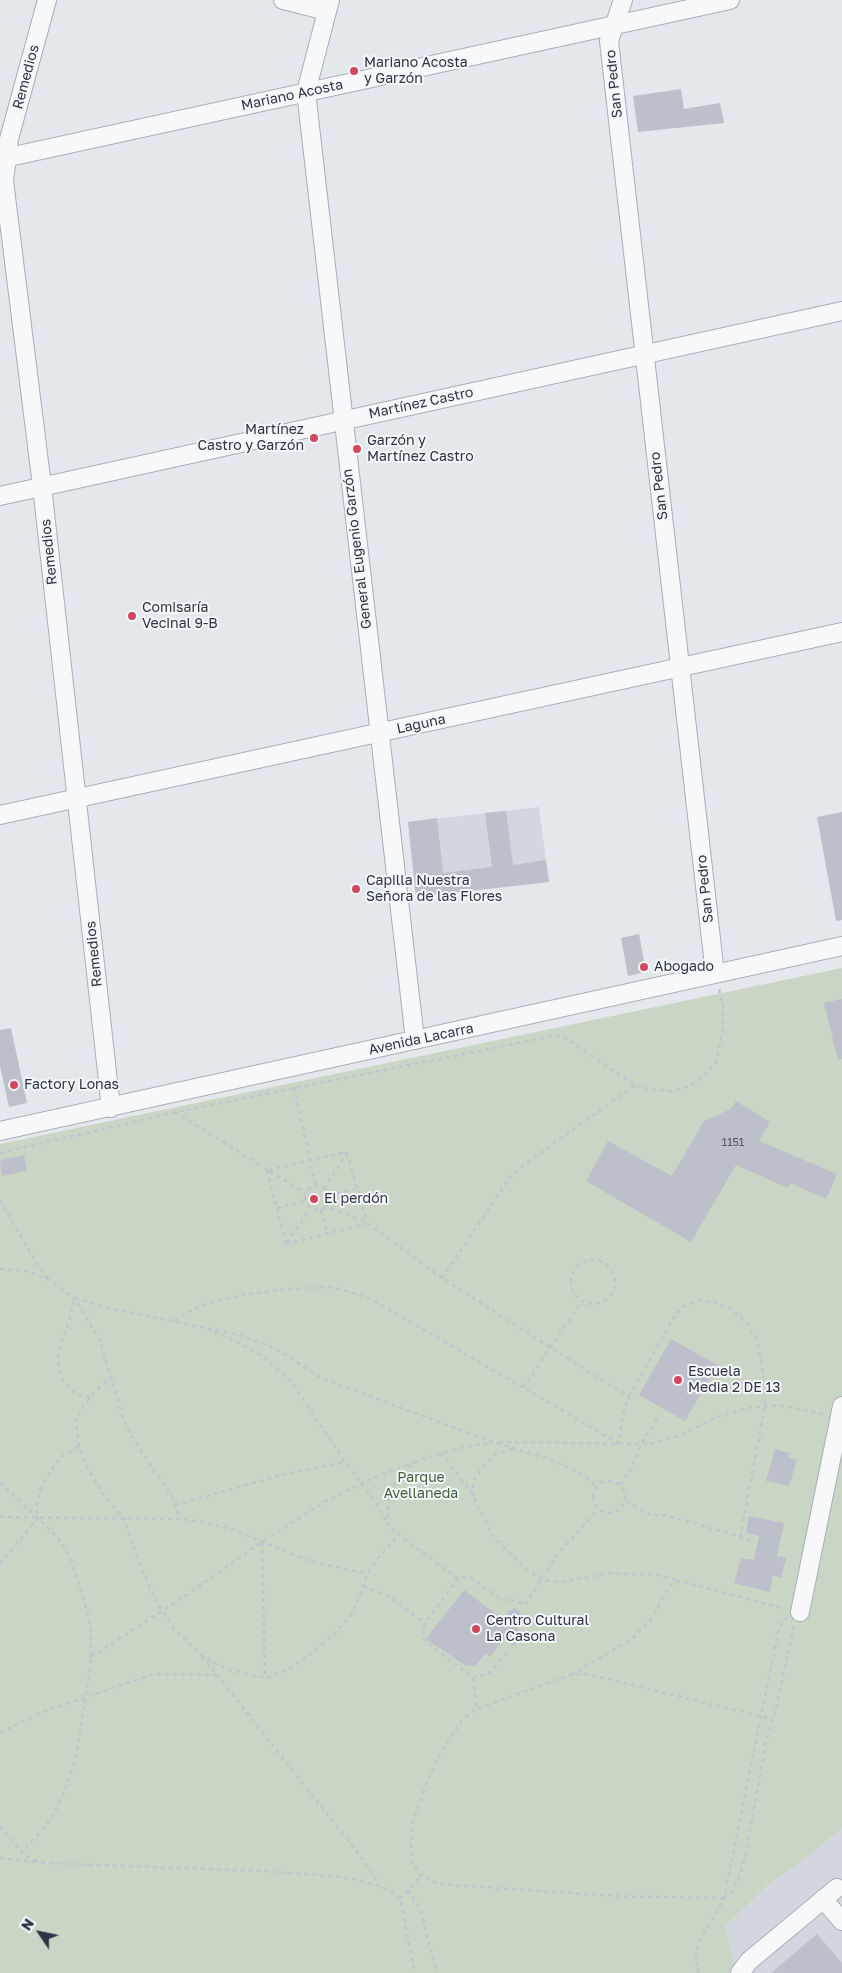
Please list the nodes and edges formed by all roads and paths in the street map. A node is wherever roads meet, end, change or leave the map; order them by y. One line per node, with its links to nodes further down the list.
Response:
1 (47, 0): 8 (street, Remedios)
2 (283, 0): 5 (street)
3 (623, 0): 6 (street, San Pedro)
4 (730, 0): 6 (street, Mariano Acosta)
5 (329, 6): 7 (street, General Eugenio Garzón)
6 (615, 25): 7 (street, Mariano Acosta); 10 (street, San Pedro)
7 (306, 92): 8 (street, Mariano Acosta); 11 (street, General Eugenio Garzón)
8 (3, 158): 12 (street, Remedios)
9 (842, 311): 10 (street, Martínez Castro)
10 (644, 355): 11 (street, Martínez Castro); 15 (street, San Pedro)
11 (343, 419): 12 (street, Martínez Castro); 16 (street, General Eugenio Garzón)
12 (42, 486): 13 (street, Martínez Castro); 17 (street, Remedios)
13 (0, 496)
14 (842, 632): 15 (street, Laguna)
15 (680, 668): 16 (street, Laguna); 20 (street, San Pedro)
16 (379, 733): 17 (street, Laguna); 21 (street, General Eugenio Garzón)
17 (76, 798): 18 (street, Laguna); 25 (street, Remedios)
18 (0, 815)
19 (842, 946): 20 (street, Avenida Lacarra)
20 (715, 974): 21 (street, Avenida Lacarra); 22 (path)
21 (415, 1040): 24 (street, Avenida Lacarra)
22 (635, 1084): 23 (path); 47 (path)
23 (294, 1087): 26 (path); 30 (path)
24 (151, 1099): 25 (street, Avenida Lacarra); 26 (path)
25 (111, 1108): 27 (street, Avenida Lacarra)
26 (176, 1112): 29 (path); 31 (path)
27 (0, 1131)
28 (346, 1152): 30 (path); 33 (path); 34 (path)
29 (0, 1153)
30 (310, 1161): 31 (path); 32 (path)
31 (267, 1170): 35 (path); 40 (path)
32 (316, 1186): 33 (path); 35 (path)
33 (324, 1188): 36 (path)
34 (357, 1189): 36 (path); 43 (path)
35 (305, 1194): 38 (path)
36 (329, 1195): 39 (path)
37 (0, 1200): 48 (path)
38 (305, 1200): 40 (path); 41 (path)
39 (326, 1206): 42 (path); 43 (path)
40 (277, 1208): 45 (path)
41 (310, 1209): 42 (path); 45 (path)
42 (321, 1210): 44 (path)
43 (367, 1223): 44 (path); 47 (path)
44 (327, 1234): 45 (path)
45 (286, 1244)
46 (0, 1269): 48 (path)
47 (442, 1278): 53 (path)
48 (49, 1280): 49 (path)
49 (74, 1298): 51 (path); 54 (path); 56 (path)
50 (582, 1301): 50 (path); 53 (path)
51 (174, 1320): 52 (path); 55 (path)
52 (198, 1326): 61 (path); 68 (path)
53 (550, 1347): 55 (path); 57 (path)
54 (112, 1376): 56 (path); 75 (path)
55 (523, 1388): 62 (path)
56 (90, 1396): 64 (path)
57 (629, 1396): 58 (path); 62 (path)
58 (765, 1406): 59 (path); 63 (path); 83 (path)
59 (841, 1411): 93 (street)
60 (658, 1417): 63 (path)
61 (493, 1442): 62 (path); 65 (path); 66 (path)
62 (618, 1443): 63 (path)
63 (640, 1444): 71 (path)
64 (79, 1447): 78 (path); 79 (path)
65 (516, 1449): 72 (path); 73 (path)
66 (441, 1453): 67 (path); 73 (path)
67 (421, 1459): 70 (path); 81 (path)
68 (345, 1462): 70 (path); 75 (path)
69 (0, 1483): 78 (path)
70 (362, 1484): 81 (path); 85 (path)
71 (620, 1485): 72 (path); 74 (path)
72 (597, 1486): 76 (path)
73 (472, 1496): 89 (path)
74 (626, 1501): 76 (path); 83 (path)
75 (175, 1505): 80 (path)
76 (598, 1510): 89 (path)
77 (0, 1517): 78 (path)
78 (38, 1518): 79 (path); 86 (path); 97 (path)
79 (124, 1518): 80 (path); 92 (path)
80 (180, 1519): 85 (path)
81 (388, 1525): 82 (path)
82 (399, 1535): 87 (path); 88 (path)
83 (740, 1538): 84 (path)
84 (753, 1541)
85 (262, 1542): 87 (path); 92 (path); 100 (path)
86 (0, 1564)
87 (367, 1574): 91 (path)
88 (458, 1578): 89 (path); 94 (path)
89 (542, 1580): 90 (path)
90 (680, 1581): 93 (path); 99 (path)
91 (363, 1586): 94 (path); 100 (path)
92 (162, 1610): 96 (path); 97 (path)
93 (798, 1612): 104 (path); 105 (path)
94 (425, 1623): 101 (path)
95 (507, 1653): 101 (path)
96 (200, 1654): 98 (path); 100 (path)
97 (91, 1657): 102 (path)
98 (217, 1675): 102 (path); 112 (path)
99 (570, 1676): 103 (path); 104 (path)
100 (266, 1678)
101 (473, 1678): 103 (path)
102 (85, 1697): 106 (path); 108 (path)
103 (476, 1709): 111 (path)
104 (760, 1716): 105 (path); 115 (path)
105 (772, 1719): 115 (path)
106 (0, 1733)
107 (0, 1826): 108 (path)
108 (21, 1852): 110 (path)
109 (0, 1858): 110 (path)
110 (44, 1863): 112 (path)
111 (421, 1876): 114 (path); 115 (path)
112 (380, 1886): 116 (path)
113 (837, 1888): 117 (street)
114 (408, 1890): 116 (path); 120 (path)
115 (723, 1898): 121 (path)
116 (400, 1899): 119 (path)
117 (823, 1899): 118 (street); 122 (street)
118 (842, 1921)
119 (415, 1973)
120 (437, 1973)
121 (698, 1973)
122 (740, 1973)

